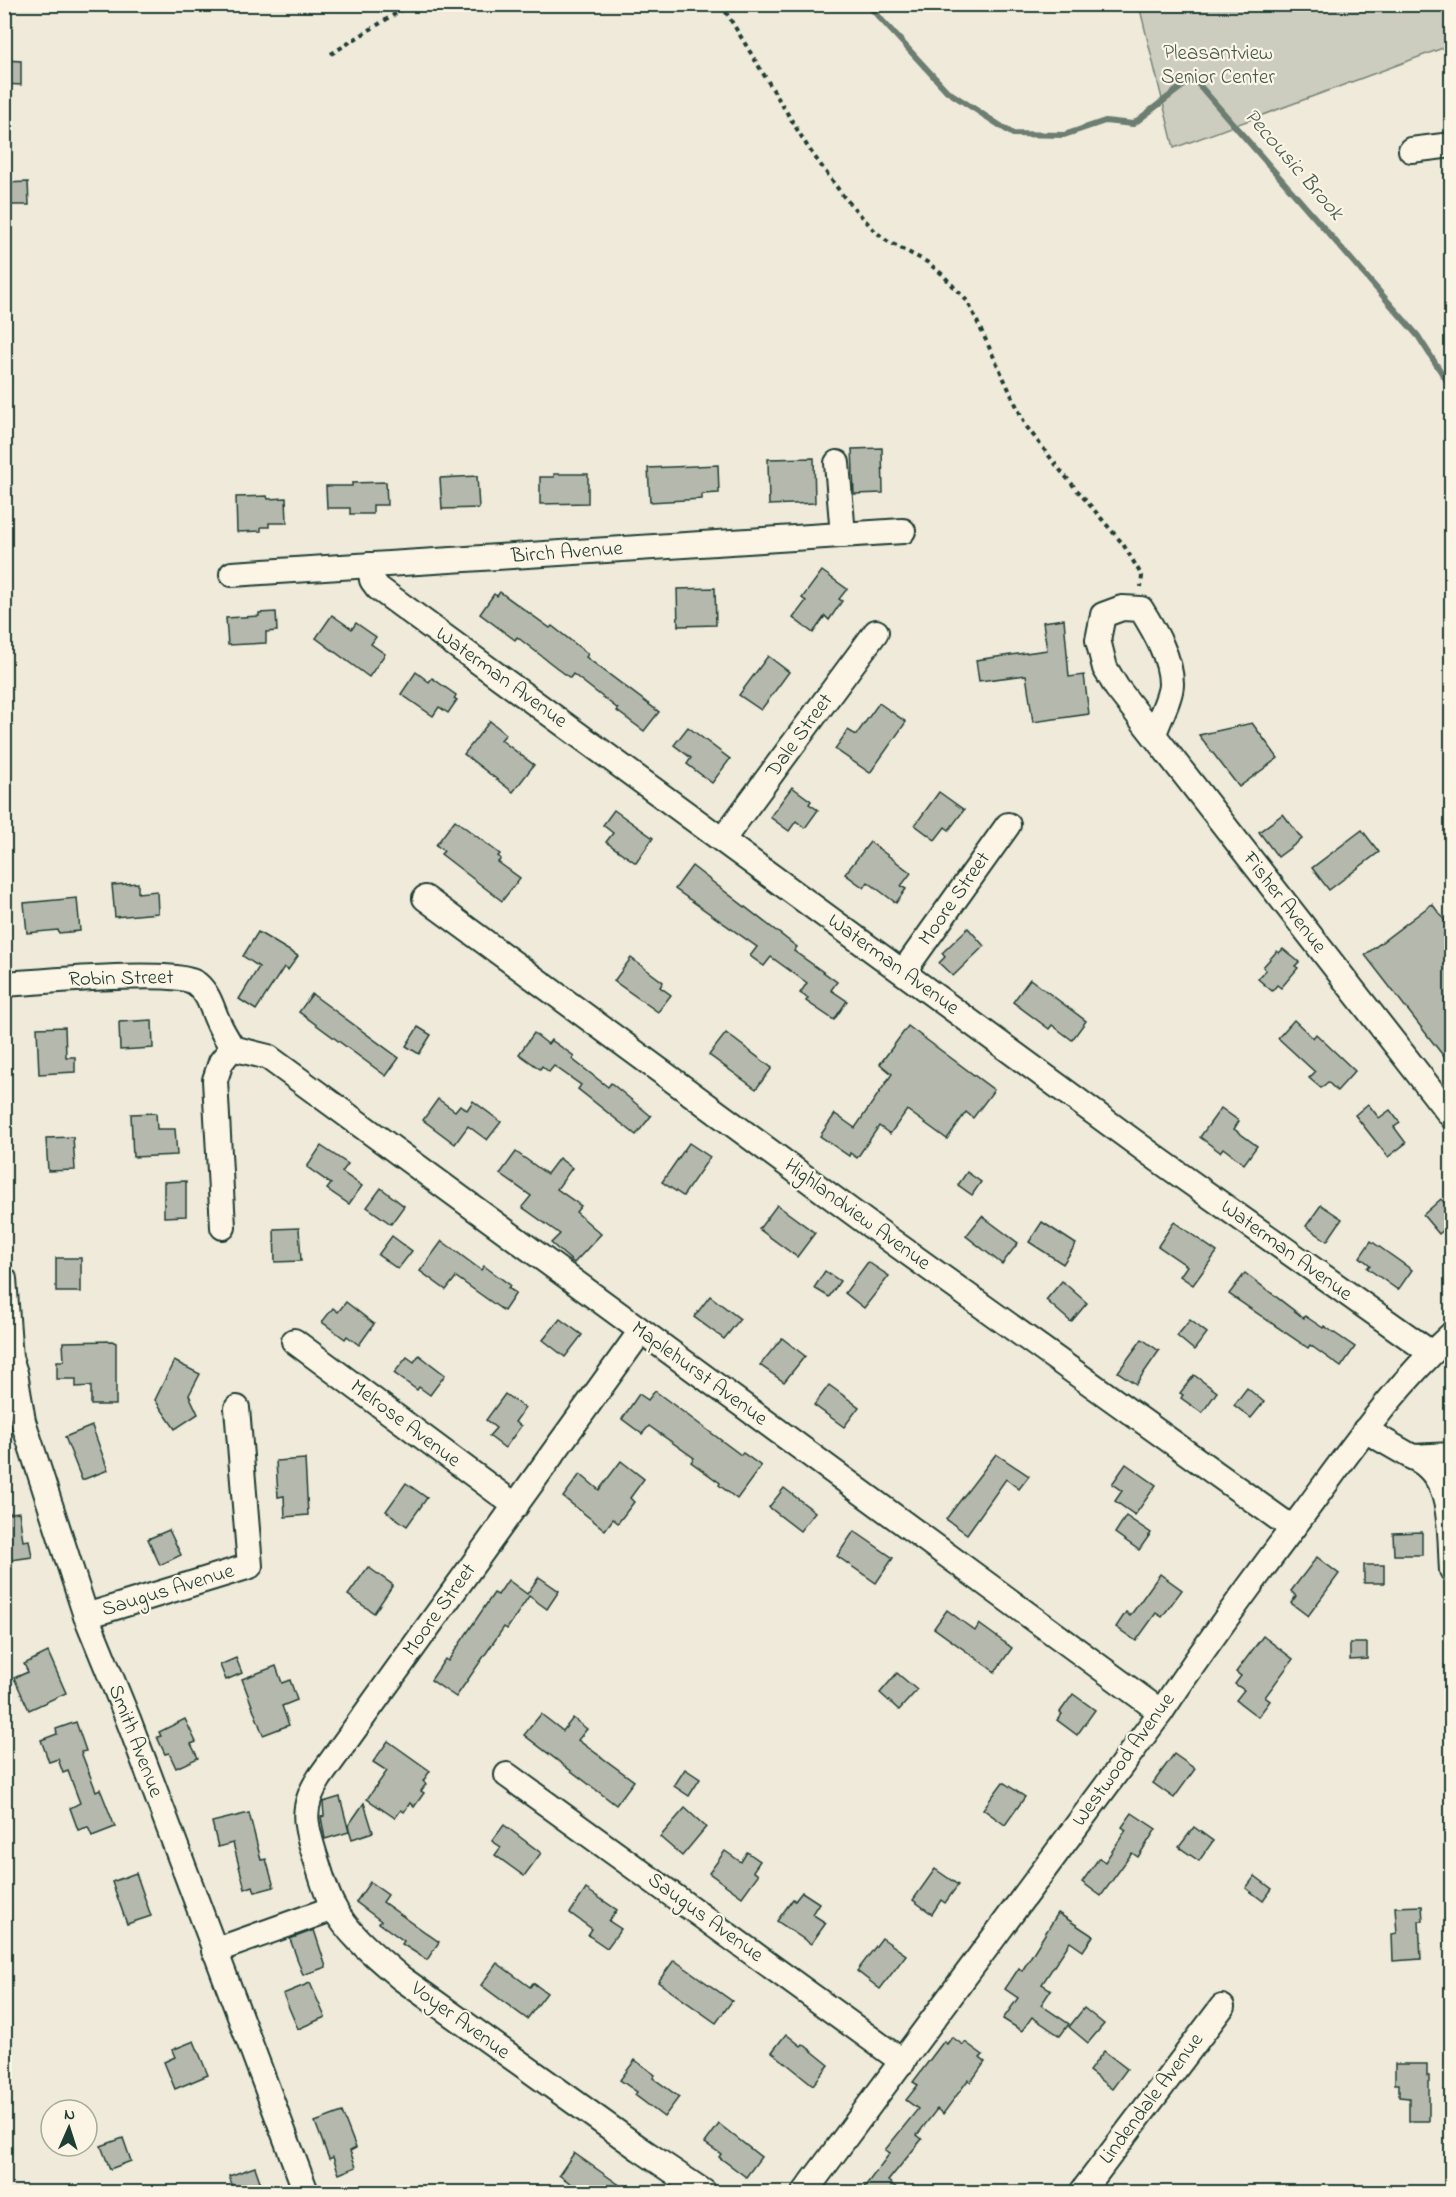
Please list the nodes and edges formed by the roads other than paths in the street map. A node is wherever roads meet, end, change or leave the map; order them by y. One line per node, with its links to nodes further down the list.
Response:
1 (1452, 145): 2 (street)
2 (1412, 150)
3 (837, 464): 5 (street)
4 (903, 531): 5 (street, Birch Avenue)
5 (843, 535): 6 (street, Birch Avenue)
6 (370, 565): 7 (street, Birch Avenue); 11 (street, Waterman Avenue)
7 (232, 574)
8 (876, 632): 11 (street, Dale Street)
9 (1154, 734): 9 (street, Fisher Avenue); 16 (street, Fisher Avenue)
10 (1008, 825): 13 (street, Moore Street)
11 (723, 839): 13 (street, Waterman Avenue)
12 (424, 898): 28 (street, Highlandview Avenue)
13 (903, 972): 22 (street, Waterman Avenue)
14 (4, 984): 15 (street, Robin Street)
15 (232, 1048): 17 (street); 19 (street, Maplehurst Avenue)
16 (1452, 1117)
17 (223, 1227)
18 (4, 1279): 30 (street, Smith Avenue)
19 (641, 1331): 27 (street, Moore Street); 31 (street, Maplehurst Avenue)
20 (1452, 1334): 22 (street, Westwood Avenue)
21 (294, 1341): 27 (street, Melrose Avenue)
22 (1431, 1353): 24 (street, Westwood Avenue)
23 (237, 1408): 30 (street, Saugus Avenue)
24 (1365, 1430): 26 (street); 28 (street, Westwood Avenue)
25 (1452, 1455): 26 (street)
26 (1412, 1457): 29 (street)
27 (516, 1506): 33 (street, Moore Street)
28 (1292, 1528): 31 (street, Westwood Avenue)
29 (1452, 1570)
30 (86, 1616): 34 (street, Smith Avenue)
31 (1161, 1712): 36 (street, Westwood Avenue)
32 (507, 1775): 36 (street, Saugus Avenue)
33 (334, 1908): 34 (street); 38 (street, Voyer Avenue)
34 (214, 1951): 37 (street, Smith Avenue)
35 (1222, 2007): 40 (street, Lindendale Avenue)
36 (903, 2062): 39 (street, Westwood Avenue)
37 (306, 2193)
38 (704, 2193)
39 (805, 2193)
40 (1083, 2193)

